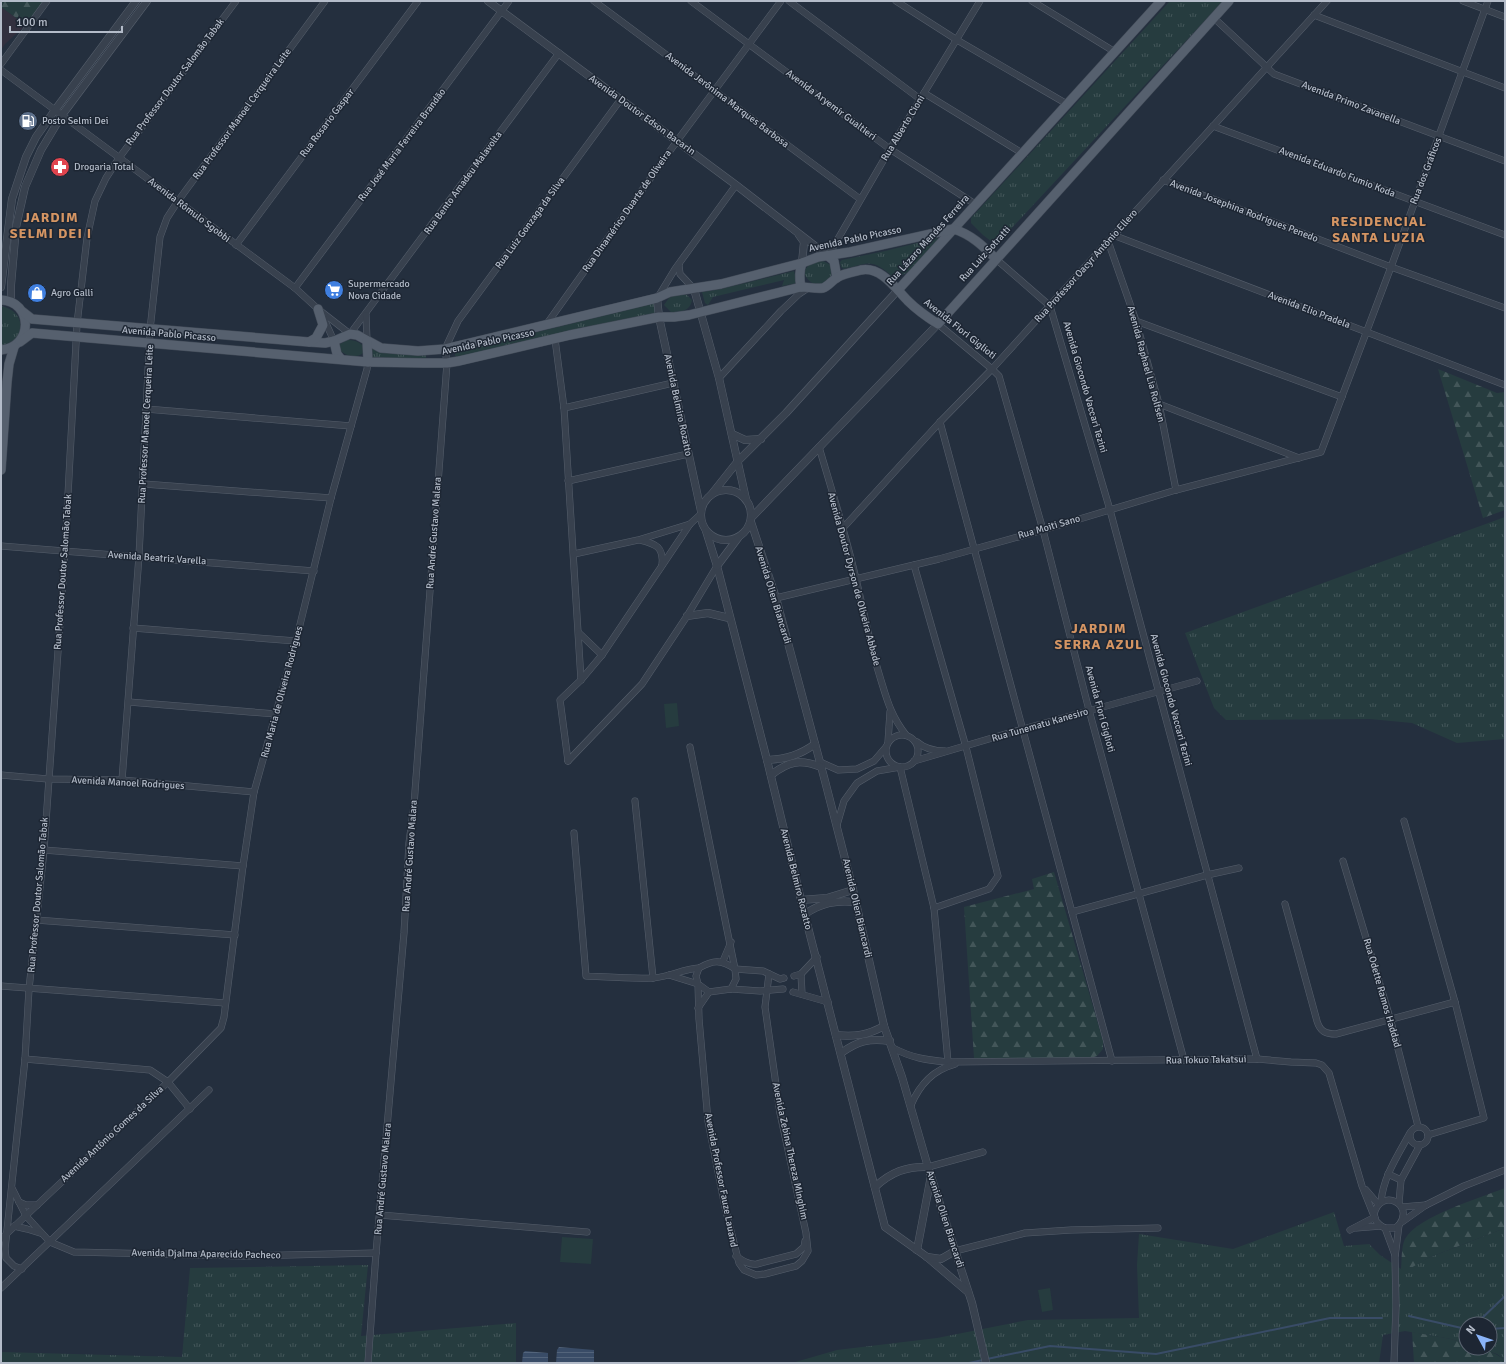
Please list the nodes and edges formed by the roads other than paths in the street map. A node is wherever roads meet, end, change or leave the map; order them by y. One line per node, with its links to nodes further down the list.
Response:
1 (47, 1): 30 (street)
2 (136, 1): 40 (street)
3 (147, 1): 41 (street)
4 (236, 1): 47 (street, Rua Professor Doutor Salomão Tabak)
5 (325, 1): 52 (street, Rua Professor Manoel Cerqueira Leite)
6 (418, 1): 60 (street, Rua Rosario Gaspar)
7 (488, 1): 22 (street, Avenida Doutor Edson Bacarin)
8 (509, 1): 22 (street, Rua José Maria Ferreira Brandão)
9 (594, 1): 35 (street, Avenida Jerônima Marques Barbosa)
10 (691, 1): 27 (street, Avenida Aryemir Gualtieri)
11 (781, 1): 27 (street, Rua Dinamérico Duarte de Oliveira)
12 (789, 1): 38 (street)
13 (896, 1): 26 (street)
14 (980, 1): 26 (street, Rua Alberto Cioni)
15 (1032, 1): 28 (street)
16 (1160, 1): 28 (main road, Rua Lázaro Mendes Ferreira)
17 (1229, 1): 24 (main road, Rua Luiz Sotratti)
18 (1327, 1): 23 (street, Rua Professor Oacyr Antônio Ellero)
19 (1463, 1): 21 (street)
20 (1488, 1): 21 (street, Rua dos Gráficos)
21 (1485, 10): 25 (street); 33 (street, Rua dos Gráficos)
22 (501, 11): 29 (street, Avenida Doutor Edson Bacarin); 69 (street, Rua José Maria Ferreira Brandão)
23 (1314, 15): 31 (street, Rua Professor Oacyr Antônio Ellero); 33 (street)
24 (1214, 18): 31 (street, Avenida Primo Zavanella); 62 (main road, Rua Luiz Sotratti)
25 (1505, 18)
26 (957, 40): 36 (street, Rua Alberto Cioni); 39 (street)
27 (749, 44): 35 (street, Rua Dinamérico Duarte de Oliveira); 45 (street, Avenida Aryemir Gualtieri)
28 (1114, 52): 39 (main road, Rua Lázaro Mendes Ferreira)
29 (559, 53): 37 (street, Avenida Doutor Edson Bacarin); 80 (street, Rua Bento Amadeu Malavolta)
30 (1, 64)
31 (1266, 67): 42 (street, Rua Professor Oacyr Antônio Ellero); 43 (street, Avenida Primo Zavanella)
32 (1, 70): 40 (street, Avenida Rômulo Sgobbi)
33 (1462, 72): 34 (street); 43 (street, Rua dos Gráficos)
34 (1505, 88)
35 (714, 91): 44 (street, Rua Dinamérico Duarte de Oliveira); 51 (street, Avenida Jerônima Marques Barbosa)
36 (924, 93): 38 (street, Rua Alberto Cioni); 46 (street)
37 (620, 99): 44 (street, Avenida Doutor Edson Bacarin); 96 (street, Rua Luiz Gonzaga da Silva)
38 (920, 99): 45 (street, Rua Alberto Cioni)
39 (1067, 104): 46 (main road, Rua Lázaro Mendes Ferreira)
40 (55, 110): 41 (street, Avenida Rômulo Sgobbi); 67 (street)
41 (62, 115): 47 (street, Avenida Rômulo Sgobbi); 74 (street)
42 (1213, 126): 49 (street, Rua Professor Oacyr Antônio Ellero); 53 (street, Avenida Eduardo Fumio Koda)
43 (1439, 137): 48 (street, Avenida Primo Zavanella); 53 (street, Rua dos Gráficos)
44 (677, 140): 50 (street, Avenida Doutor Edson Bacarin); 85 (street, Rua Dinamérico Duarte de Oliveira)
45 (890, 149): 51 (street, Rua Alberto Cioni); 54 (street, Avenida Aryemir Gualtieri)
46 (1022, 153): 54 (main road, Rua Lázaro Mendes Ferreira)
47 (119, 158): 52 (street, Avenida Rômulo Sgobbi); 83 (street, Rua Professor Doutor Salomão Tabak)
48 (1505, 161)
49 (1163, 180): 57 (street, Rua Professor Oacyr Antônio Ellero); 65 (street, Avenida Josephina Rodrigues Penedo)
50 (736, 185): 56 (street, Avenida Doutor Edson Bacarin); 64 (street)
51 (860, 199): 61 (street, Rua Alberto Cioni)
52 (178, 201): 60 (street, Avenida Rômulo Sgobbi); 86 (street, Rua Professor Manoel Cerqueira Leite)
53 (1414, 202): 58 (street, Avenida Eduardo Fumio Koda); 65 (street, Rua dos Gráficos)
54 (975, 204): 55 (main road, Rua Lázaro Mendes Ferreira)
55 (953, 229): 61 (main road, Avenida Pablo Picasso); 62 (main road); 71 (main road, Rua Lázaro Mendes Ferreira)
56 (796, 230): 61 (street, Avenida Doutor Edson Bacarin); 63 (street)
57 (1113, 235): 59 (street, Rua Professor Oacyr Antônio Ellero); 87 (street, Avenida Elio Pradela)
58 (1505, 236)
59 (1108, 241): 75 (street, Rua Professor Oacyr Antônio Ellero); 82 (street, Avenida Raphael Lia Rolfsen)
60 (236, 245): 69 (street, Avenida Rômulo Sgobbi)
61 (828, 256): 63 (main road, Avenida Pablo Picasso); 66 (main road)
62 (996, 259): 75 (street); 84 (main road, Rua Luiz Sotratti)
63 (802, 264): 68 (main road); 70 (main road, Avenida Pablo Picasso)
64 (679, 265): 70 (street); 72 (street)
65 (1391, 268): 76 (street, Avenida Josephina Rodrigues Penedo); 87 (street, Rua dos Gráficos)
66 (837, 278): 68 (main road, Avenida Pablo Picasso); 71 (main road, Avenida Pablo Picasso)
67 (1, 287)
68 (805, 287): 79 (main road, Avenida Pablo Picasso); 102 (street)
69 (295, 288): 77 (street, Avenida Rômulo Sgobbi)
70 (694, 289): 72 (main road, Avenida Pablo Picasso); 79 (street)
71 (898, 290): 84 (main road, Avenida Fiori Giglioti); 112 (street, Rua Lázaro Mendes Ferreira)
72 (657, 298): 81 (street, Avenida Belmiro Rozatto); 85 (main road, Avenida Pablo Picasso)
73 (1, 300): 74 (main road)
74 (11, 302): 78 (main road, Avenida Pablo Picasso)
75 (1050, 306): 101 (street, Rua Professor Oacyr Antônio Ellero); 125 (street, Avenida Giocondo Vaccari Tezini)
76 (1505, 308)
77 (318, 309): 88 (street, Avenida Rômulo Sgobbi); 91 (street, Avenida Rômulo Sgobbi); 93 (main road)
78 (23, 312): 83 (main road, Avenida Pablo Picasso); 95 (main road)
79 (701, 312): 81 (main road, Avenida Pablo Picasso); 102 (street)
80 (366, 313): 88 (street, Rua Bento Amadeu Malavolta); 92 (street)
81 (659, 317): 90 (main road, Avenida Pablo Picasso); 103 (street, Avenida Belmiro Rozatto)
82 (1136, 320): 105 (street); 106 (street, Avenida Raphael Lia Rolfsen)
83 (77, 324): 86 (main road, Avenida Pablo Picasso); 89 (street, Rua Professor Doutor Salomão Tabak)
84 (938, 324): 101 (street, Avenida Fiori Giglioti); 113 (street, Rua Luiz Sotratti)
85 (546, 326): 96 (main road, Avenida Pablo Picasso)
86 (150, 330): 93 (main road, Avenida Pablo Picasso); 94 (street, Rua Professor Manoel Cerqueira Leite)
87 (1366, 332): 104 (street, Avenida Elio Pradela); 105 (street, Rua dos Gráficos)
88 (350, 334): 91 (main road, Avenida Pablo Picasso); 92 (main road, Avenida Pablo Picasso)
89 (77, 337): 94 (main road, Avenida Pablo Picasso); 95 (main road, Avenida Pablo Picasso); 136 (street, Rua Professor Doutor Salomão Tabak)
90 (555, 339): 100 (main road, Avenida Pablo Picasso); 107 (street)
91 (334, 341): 93 (main road, Avenida Pablo Picasso); 98 (main road)
92 (366, 341): 96 (main road, Avenida Pablo Picasso); 99 (main road)
93 (308, 342)
94 (149, 344): 98 (main road, Avenida Pablo Picasso); 108 (street, Rua Professor Manoel Cerqueira Leite)
95 (17, 345): 97 (main road, Avenida Pablo Picasso); 118 (main road)
96 (445, 349): 100 (street, Rua André Gustavo Malara)
97 (1, 350)
98 (341, 359): 99 (main road, Avenida Pablo Picasso)
99 (368, 362): 100 (main road, Avenida Pablo Picasso); 110 (street, Rua Maria de Oliveira Rodrigues)
100 (447, 363): 252 (street, Rua André Gustavo Malara)
101 (992, 369): 109 (street, Rua Professor Oacyr Antônio Ellero); 130 (street, Avenida Fiori Giglioti)
102 (719, 378): 111 (street)
103 (673, 383): 107 (street); 115 (street, Avenida Belmiro Rozatto)
104 (1505, 384)
105 (1342, 397): 114 (street, Rua dos Gráficos)
106 (1159, 404): 116 (street); 121 (street, Avenida Raphael Lia Rolfsen)
107 (564, 408): 119 (street)
108 (146, 409): 110 (street); 120 (street, Rua Professor Manoel Cerqueira Leite)
109 (940, 422): 129 (street, Rua Professor Oacyr Antônio Ellero); 135 (street)
110 (351, 426): 123 (street, Rua Maria de Oliveira Rodrigues)
111 (732, 434): 112 (street); 117 (street)
112 (761, 439): 117 (street, Rua Lázaro Mendes Ferreira)
113 (819, 447): 127 (street, Rua Luiz Sotratti); 129 (street, Avenida Doutor Dyrson de Oliveira Abbade)
114 (1321, 452): 116 (street, Rua Moiti Sano)
115 (688, 454): 119 (street); 126 (street, Avenida Belmiro Rozatto)
116 (1299, 458): 121 (street, Rua Moiti Sano)
117 (738, 461): 122 (street, Rua Lázaro Mendes Ferreira); 124 (street)
118 (1, 470)
119 (568, 481): 137 (street)
120 (144, 484): 123 (street); 138 (street, Rua Professor Manoel Cerqueira Leite)
121 (1176, 490): 125 (street, Rua Moiti Sano)
122 (711, 495): 124 (street); 126 (street)
123 (331, 498): 142 (street, Rua Maria de Oliveira Rodrigues)
124 (746, 499): 127 (street)
125 (1110, 510): 130 (street, Rua Moiti Sano); 153 (street, Avenida Giocondo Vaccari Tezini)
126 (701, 513): 128 (street); 131 (street)
127 (752, 519): 132 (street); 144 (street, Avenida Olien Biancardi)
128 (690, 524): 133 (street); 140 (street)
129 (843, 528): 143 (street, Avenida Doutor Dyrson de Oliveira Abbade)
130 (1043, 530): 135 (street, Rua Moiti Sano); 156 (street, Avenida Fiori Giglioti)
131 (706, 531): 132 (street); 141 (street, Avenida Belmiro Rozatto)
132 (738, 538): 141 (street)
133 (638, 540): 137 (street); 140 (street)
134 (1, 546): 136 (street, Avenida Beatriz Varella)
135 (974, 548): 139 (street, Rua Moiti Sano); 158 (street)
136 (65, 552): 138 (street, Avenida Beatriz Varella); 172 (street, Rua Professor Doutor Salomão Tabak)
137 (574, 554): 148 (street)
138 (139, 556): 142 (street, Avenida Beatriz Varella); 147 (street, Rua Professor Manoel Cerqueira Leite)
139 (914, 565): 143 (street, Rua Moiti Sano); 164 (street)
140 (662, 566): 150 (street)
141 (717, 566): 145 (street); 146 (street, Avenida Belmiro Rozatto)
142 (314, 571): 149 (street, Rua Maria de Oliveira Rodrigues)
143 (856, 579): 144 (street, Rua Moiti Sano); 155 (street, Avenida Doutor Dyrson de Oliveira Abbade)
144 (776, 598): 161 (street, Avenida Olien Biancardi)
145 (687, 616): 146 (street); 151 (street)
146 (729, 618): 166 (street, Avenida Belmiro Rozatto)
147 (133, 628): 149 (street); 154 (street, Rua Professor Manoel Cerqueira Leite)
148 (579, 633): 150 (street); 151 (street)
149 (296, 641): 157 (street, Rua Maria de Oliveira Rodrigues)
150 (602, 655): 151 (street)
151 (581, 680)
152 (1197, 681): 153 (street, Rua Tunematu Kanesiro)
153 (1158, 692): 156 (street, Rua Tunematu Kanesiro); 183 (street, Avenida Giocondo Vaccari Tezini)
154 (129, 702): 157 (street); 173 (street, Rua Professor Manoel Cerqueira Leite)
155 (890, 710): 159 (street, Avenida Doutor Dyrson de Oliveira Abbade); 162 (street, Avenida Doutor Dyrson de Oliveira Abbade)
156 (1089, 710): 158 (street, Rua Tunematu Kanesiro); 185 (street, Avenida Fiori Giglioti)
157 (276, 714): 174 (street, Rua Maria de Oliveira Rodrigues)
158 (1023, 729): 164 (street, Rua Tunematu Kanesiro); 190 (street)
159 (906, 735): 160 (street); 162 (street)
160 (915, 741): 165 (street, Rua Tunematu Kanesiro); 167 (street)
161 (815, 744): 166 (street); 168 (street, Avenida Olien Biancardi)
162 (887, 745): 168 (street); 169 (street)
163 (690, 747): 194 (street)
164 (966, 747): 165 (street, Rua Tunematu Kanesiro); 189 (street)
165 (953, 751): 167 (street, Rua Tunematu Kanesiro)
166 (767, 760): 171 (street, Avenida Belmiro Rozatto)
167 (914, 761): 169 (street)
168 (821, 765): 171 (street); 177 (street, Avenida Olien Biancardi)
169 (900, 767): 177 (street); 189 (street)
170 (1, 775): 172 (street, Avenida Manoel Rodrigues)
171 (771, 775): 186 (street, Avenida Belmiro Rozatto)
172 (48, 779): 173 (street, Avenida Manoel Rodrigues); 179 (street, Rua Professor Doutor Salomão Tabak)
173 (122, 780): 174 (street, Avenida Manoel Rodrigues)
174 (254, 792): 181 (street, Rua Maria de Oliveira Rodrigues)
175 (635, 801): 203 (street)
176 (1404, 821): 215 (street)
177 (837, 825): 184 (street, Avenida Olien Biancardi)
178 (574, 833): 203 (street)
179 (44, 850): 181 (street); 192 (street, Rua Professor Doutor Salomão Tabak)
180 (1343, 861): 218 (street, Rua Odette Ramos Haddad)
181 (243, 866): 193 (street, Rua Maria de Oliveira Rodrigues)
182 (1239, 868): 183 (street)
183 (1207, 875): 185 (street); 225 (street, Avenida Giocondo Vaccari Tezini)
184 (853, 890): 186 (street); 187 (street, Avenida Olien Biancardi)
185 (1139, 894): 190 (street); 226 (street, Avenida Fiori Giglioti)
186 (801, 900): 191 (street, Avenida Belmiro Rozatto)
187 (856, 902): 191 (street); 219 (street, Avenida Olien Biancardi)
188 (1285, 904): 218 (street)
189 (934, 908): 228 (street)
190 (1072, 912): 227 (street)
191 (805, 914): 195 (street, Avenida Belmiro Rozatto)
192 (36, 920): 193 (street); 207 (street, Rua Professor Doutor Salomão Tabak)
193 (235, 934): 216 (street, Rua Maria de Oliveira Rodrigues)
194 (730, 942): 196 (street); 198 (street)
195 (817, 957): 200 (street); 214 (street, Avenida Belmiro Rozatto)
196 (723, 962): 197 (street); 198 (street)
197 (699, 968): 201 (street); 205 (street)
198 (735, 969): 199 (street); 208 (street)
199 (769, 974): 204 (street); 210 (street, Avenida Zebina Thereza Minghim)
200 (801, 974): 202 (street); 213 (street)
201 (669, 975): 203 (street); 205 (street)
202 (794, 976)
203 (653, 978)
204 (784, 978)
205 (698, 984): 211 (street); 217 (street, Avenida Professor Fauze Lauand)
206 (1, 986): 207 (street)
207 (29, 989): 216 (street); 224 (street, Rua Professor Doutor Salomão Tabak)
208 (731, 989): 210 (street); 211 (street)
209 (783, 989): 210 (street)
210 (768, 991): 262 (street, Avenida Zebina Thereza Minghim)
211 (709, 992): 217 (street)
212 (793, 992): 213 (street)
213 (802, 994): 214 (street)
214 (828, 1002): 221 (street, Avenida Belmiro Rozatto)
215 (1455, 1002): 218 (street); 236 (street)
216 (225, 1003): 220 (street, Rua Maria de Oliveira Rodrigues)
217 (698, 1008): 269 (street, Avenida Professor Fauze Lauand)
218 (1390, 1018): 234 (street, Rua Odette Ramos Haddad)
219 (884, 1026): 221 (street); 222 (street, Avenida Olien Biancardi)
220 (221, 1028): 230 (street, Avenida Antônio Gomes da Silva)
221 (836, 1036): 223 (street, Avenida Belmiro Rozatto)
222 (891, 1045): 223 (street); 228 (street, Rua Tokuo Takatsui); 232 (street, Avenida Olien Biancardi)
223 (841, 1053): 246 (street, Avenida Belmiro Rozatto)
224 (25, 1059): 230 (street); 245 (street, Rua Professor Doutor Salomão Tabak)
225 (1257, 1059): 226 (street, Rua Tokuo Takatsui); 244 (street, Rua Tokuo Takatsui)
226 (1184, 1060): 227 (street, Rua Tokuo Takatsui)
227 (1112, 1061): 229 (street, Rua Tokuo Takatsui)
228 (948, 1062): 229 (street, Rua Tokuo Takatsui)
229 (961, 1062): 232 (street, Rua Tokuo Takatsui)
230 (168, 1082): 233 (street); 249 (street, Avenida Antônio Gomes da Silva)
231 (209, 1090): 233 (street)
232 (911, 1105): 239 (street, Avenida Olien Biancardi)
233 (190, 1109): 265 (street)
234 (1418, 1126): 235 (street); 236 (street)
235 (1410, 1133): 237 (street); 241 (street)
236 (1428, 1135): 237 (street)
237 (1420, 1145): 243 (street)
238 (983, 1152): 239 (street)
239 (928, 1167): 242 (street, Avenida Olien Biancardi); 246 (street)
240 (1505, 1170): 251 (street)
241 (1388, 1174): 243 (street); 248 (street)
242 (931, 1176): 266 (street); 267 (street, Avenida Olien Biancardi)
243 (1401, 1180): 250 (street)
244 (1362, 1186): 248 (street); 254 (street, Rua Tokuo Takatsui)
245 (12, 1187): 247 (street); 261 (street, Rua Professor Doutor Salomão Tabak)
246 (875, 1187): 257 (street, Avenida Belmiro Rozatto)
247 (19, 1202): 249 (street); 253 (street)
248 (1379, 1203): 250 (street); 254 (street)
249 (37, 1205): 253 (street, Avenida Antônio Gomes da Silva)
250 (1400, 1205): 251 (street); 255 (street)
251 (1426, 1205): 255 (street)
252 (380, 1215): 260 (street); 268 (street, Rua André Gustavo Malara)
253 (26, 1216): 256 (street, Avenida Antônio Gomes da Silva); 263 (street, Avenida Djalma Aparecido Pacheco)
254 (1374, 1216): 258 (street); 258 (street)
255 (1400, 1224): 258 (street); 271 (street)
256 (14, 1226): 261 (street, Avenida Antônio Gomes da Silva); 263 (street, Avenida Djalma Aparecido Pacheco)
257 (885, 1227): 266 (street, Avenida Olien Biancardi)
258 (1383, 1227): 271 (street)
259 (1158, 1228): 267 (street)
260 (587, 1232)
261 (7, 1233): 264 (street, Avenida Antônio Gomes da Silva); 272 (street, Rua Professor Doutor Salomão Tabak)
262 (806, 1233): 269 (street); 269 (street, Avenida Zebina Thereza Minghim)
263 (42, 1234): 265 (street, Avenida Djalma Aparecido Pacheco)
264 (1, 1239)
265 (50, 1242): 268 (street, Avenida Djalma Aparecido Pacheco); 272 (street)
266 (917, 1250): 270 (street, Avenida Olien Biancardi)
267 (955, 1251): 270 (street); 274 (street, Avenida Olien Biancardi)
268 (376, 1253): 276 (street, Rua André Gustavo Malara)
269 (736, 1256)
270 (927, 1257): 274 (street, Avenida Olien Biancardi)
271 (1396, 1257): 275 (street)
272 (22, 1269): 273 (street)
273 (1, 1288)
274 (968, 1292): 277 (street, Avenida Olien Biancardi)
275 (1393, 1362)
276 (368, 1363)
277 (986, 1363)

